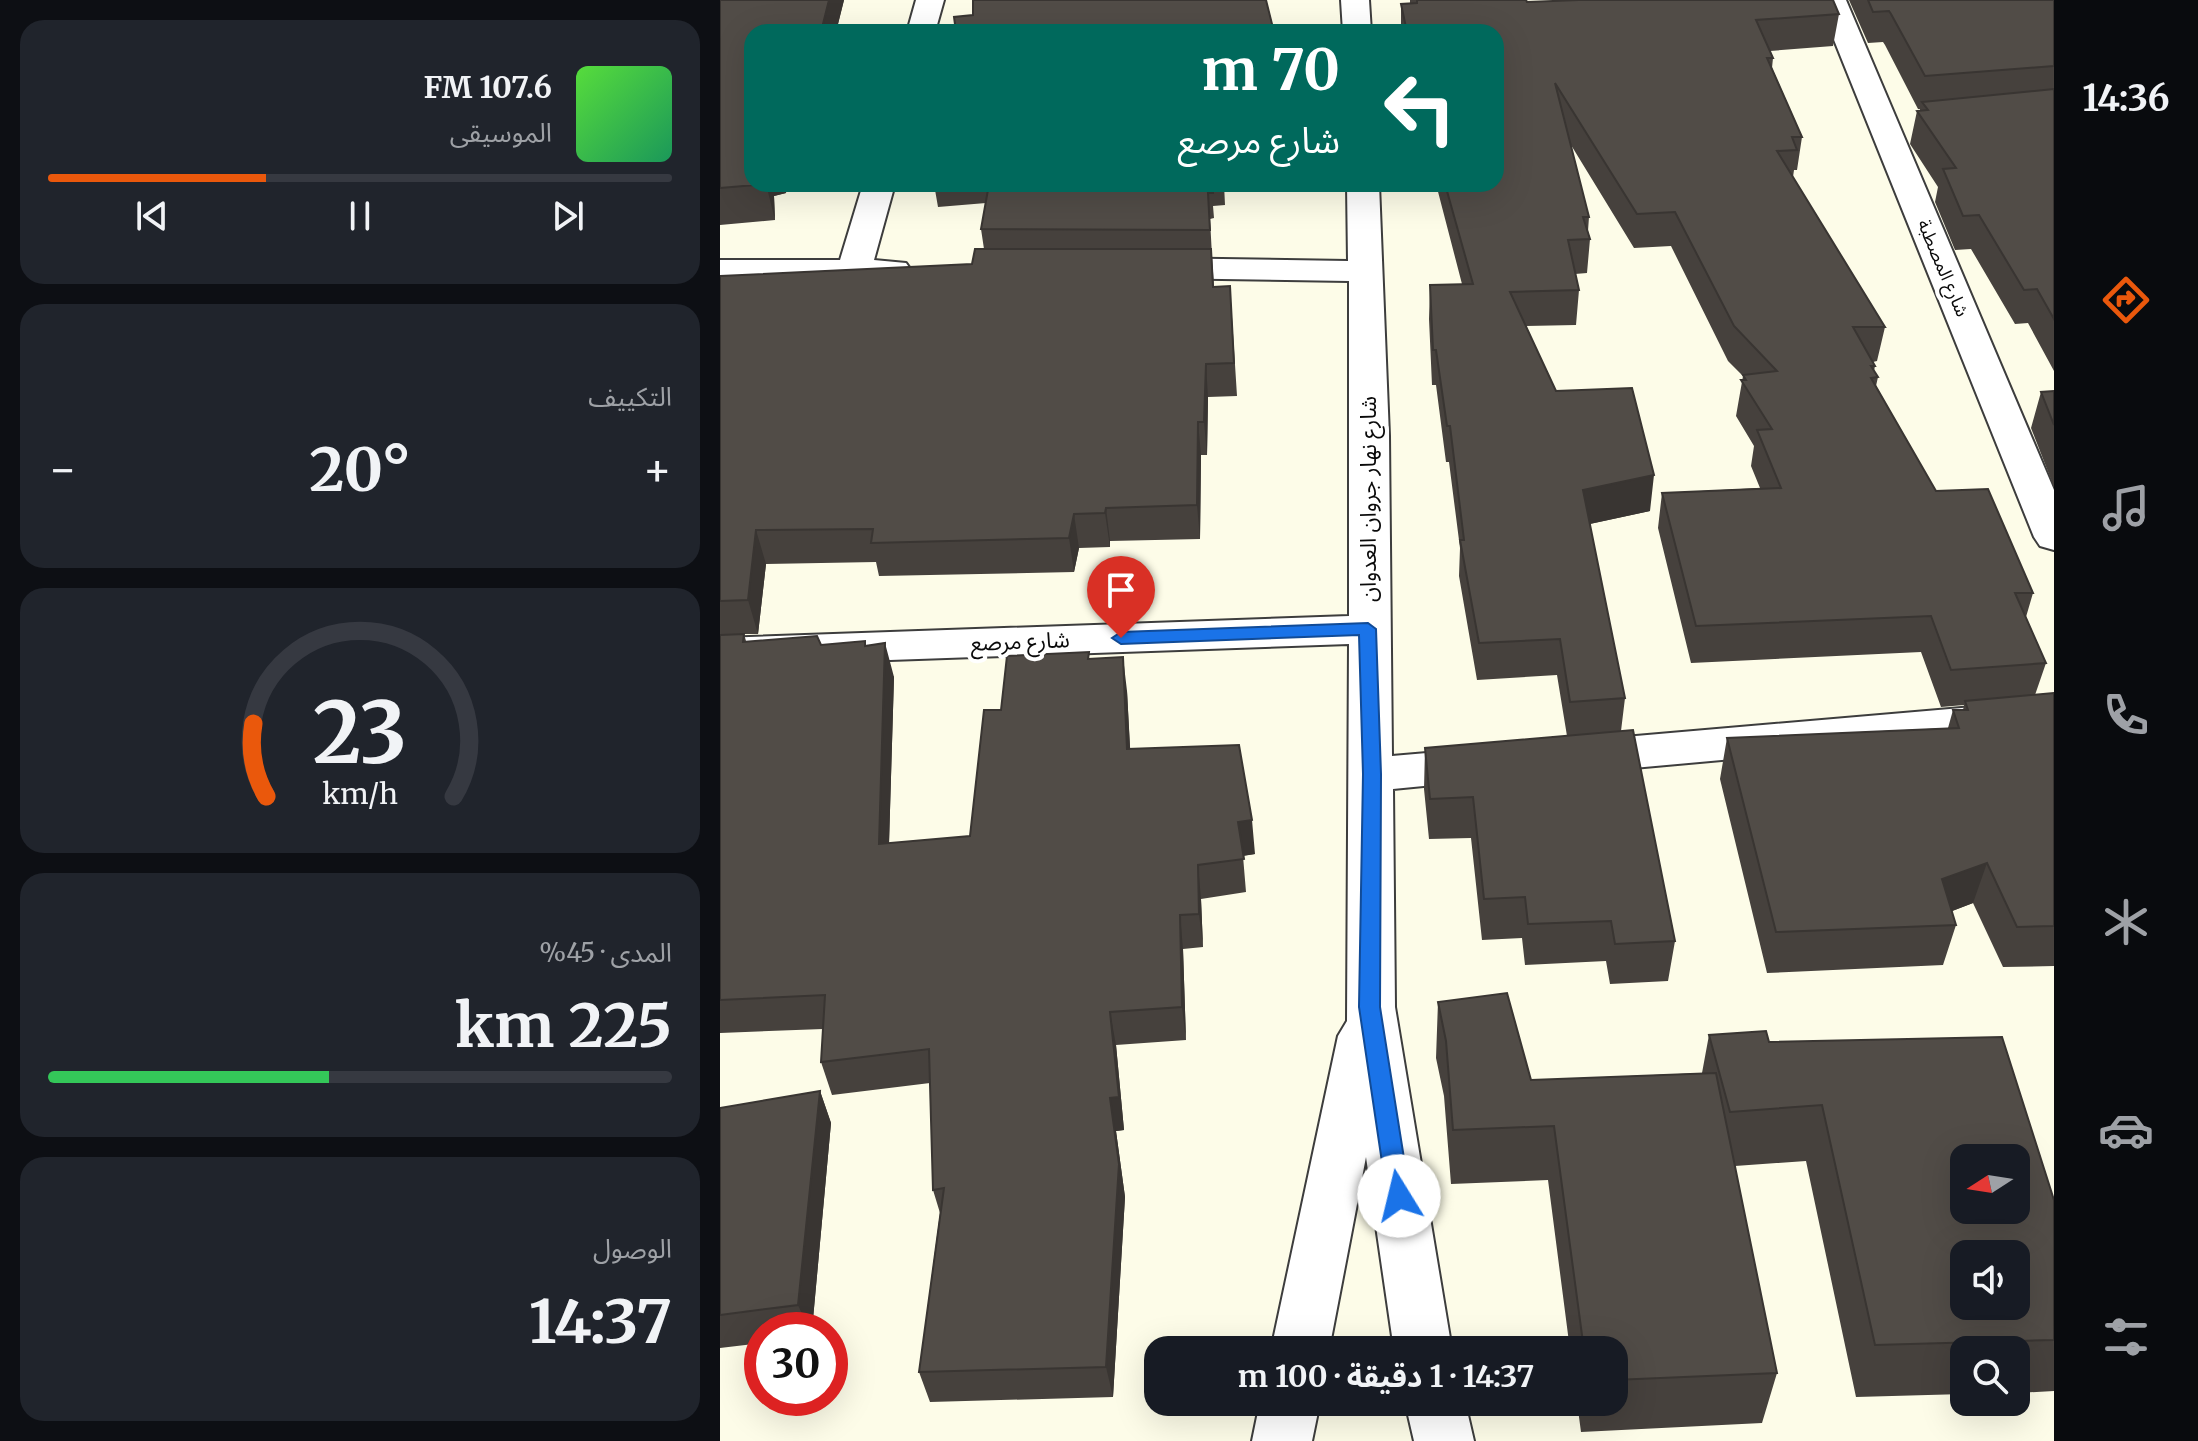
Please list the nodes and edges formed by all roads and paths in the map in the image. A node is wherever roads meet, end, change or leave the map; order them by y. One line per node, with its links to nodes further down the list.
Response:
1 (930, 0): 4 (street)
2 (1355, 0): 5 (street)
3 (1832, 0): 13 (street, شارع المصطبة)
4 (923, 24)
5 (1356, 24)
6 (877, 192): 11 (street)
7 (1363, 192): 12 (street, شارع نهار جروان العدوان)
8 (1129, 267): 12 (street)
9 (720, 270): 11 (street)
10 (931, 270): 11 (street)
11 (854, 271)
12 (1367, 271): 14 (street, شارع نهار جروان العدوان)
13 (2054, 537)
14 (1368, 629): 15 (street, شارع مرصع); 17 (street, شارع نهار جروان العدوان)
15 (720, 652)
16 (2054, 715): 17 (street)
17 (1372, 774): 18 (street, شارع نهار جروان العدوان)
18 (1370, 1007): 19 (street, شارع نهار جروان العدوان); 20 (street, شارع نهار جروان العدوان)
19 (1303, 1336)
20 (1421, 1336)
21 (1287, 1416): 23 (street)
22 (1438, 1416): 24 (street)
23 (1282, 1441)
24 (1444, 1441)

